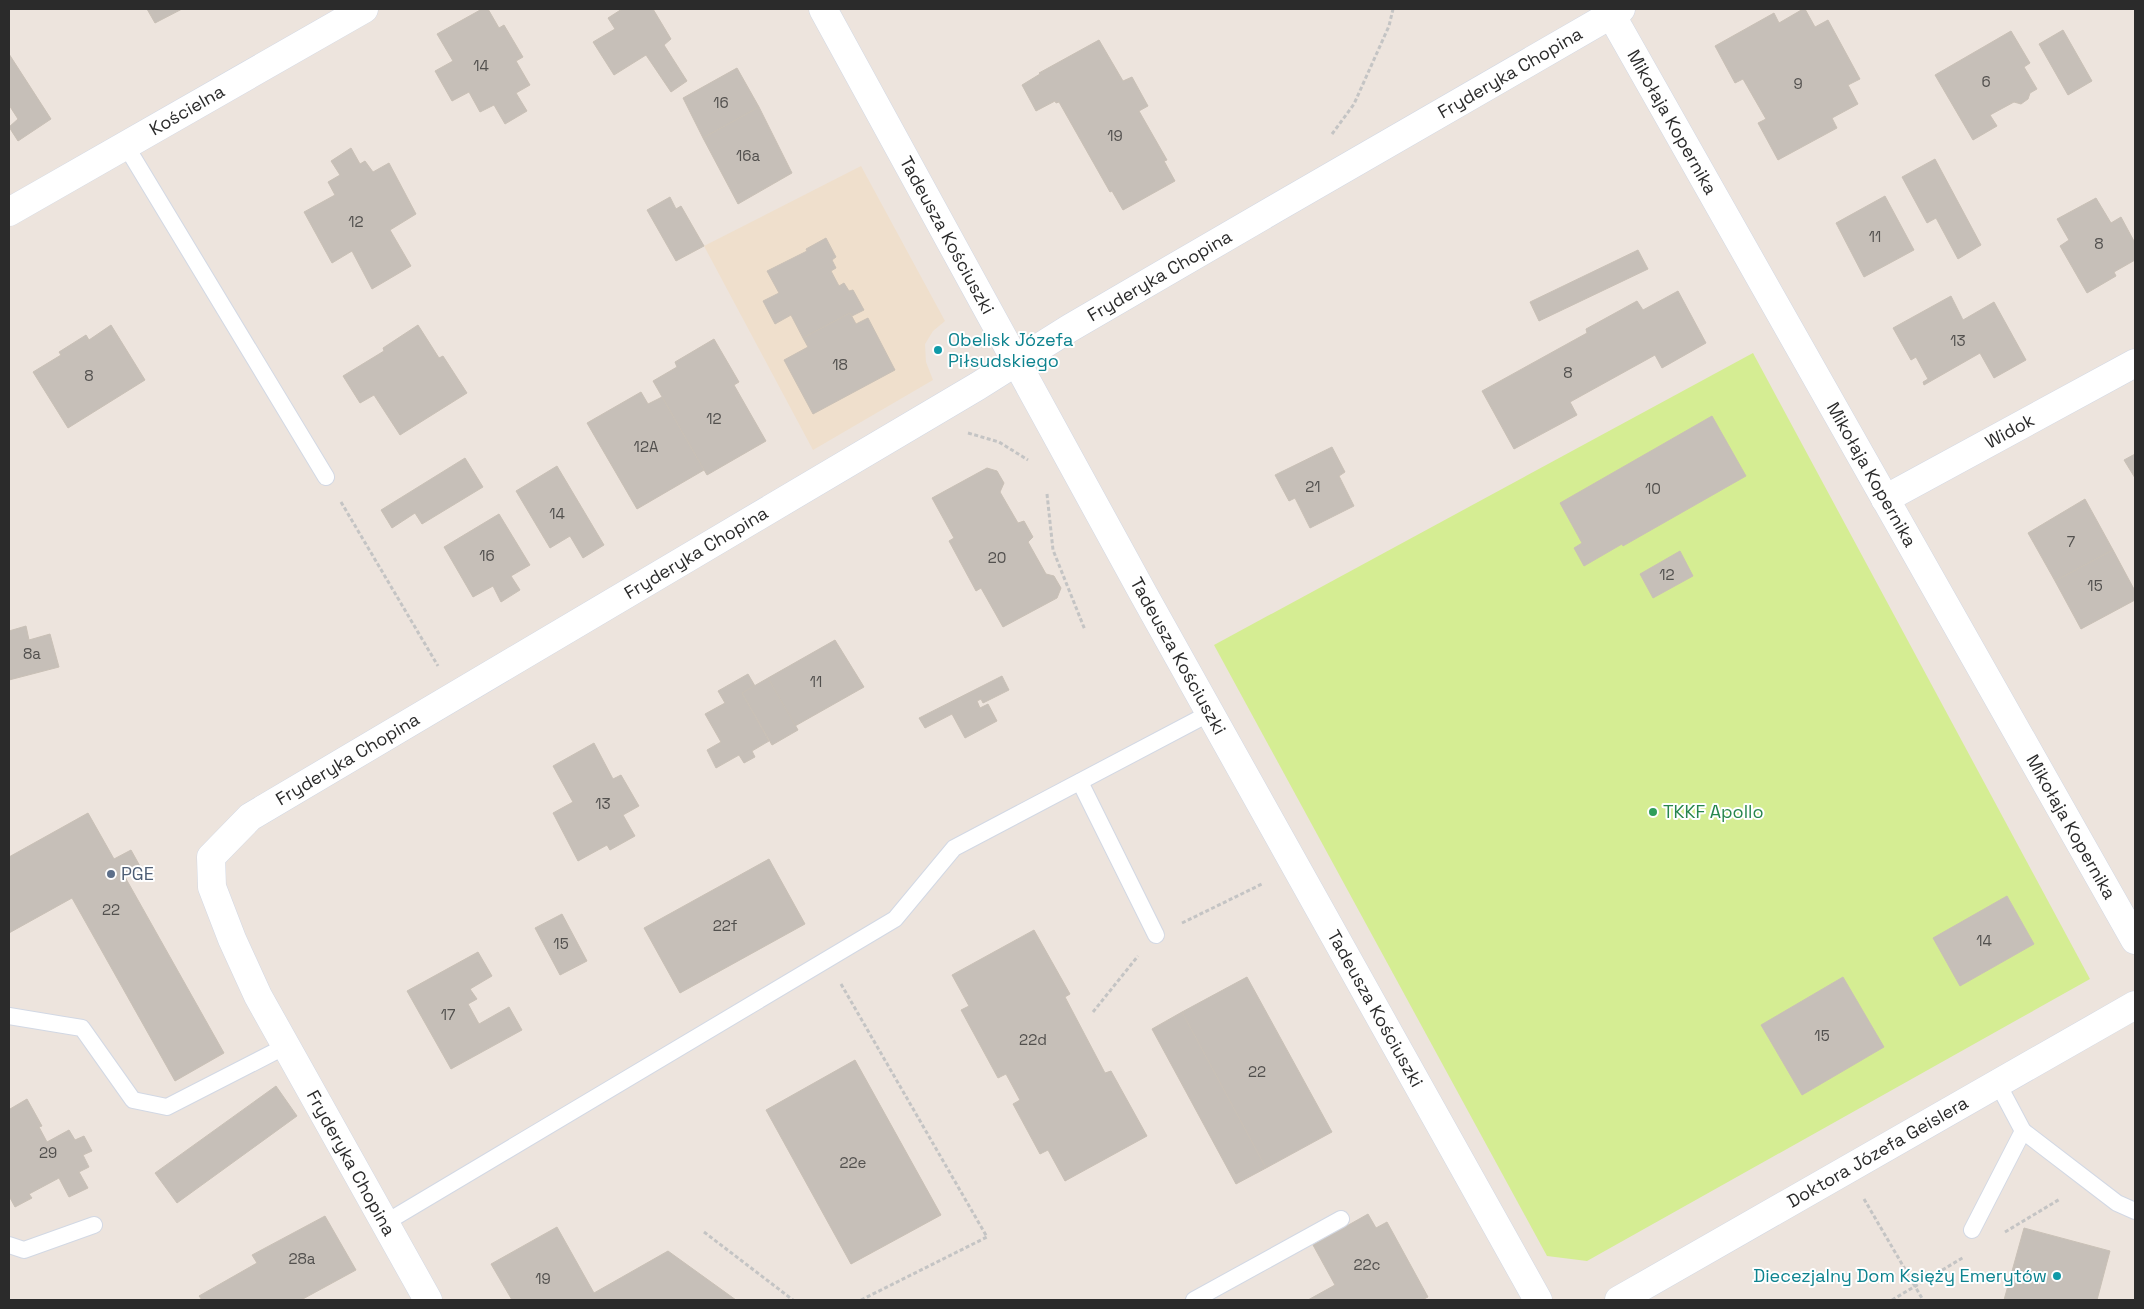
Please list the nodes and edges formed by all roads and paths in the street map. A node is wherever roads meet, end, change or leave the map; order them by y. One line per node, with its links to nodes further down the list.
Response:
1 (364, 9): 6 (street, Kościelna)
2 (823, 9): 8 (street, Tadeusza Kościuszki)
3 (1393, 9): 5 (path)
4 (1613, 11): 8 (street, Fryderyka Chopina); 14 (street, Mikołaja Kopernika)
5 (1331, 136)
6 (126, 146): 7 (street, Kościelna); 12 (lane)
7 (9, 212)
8 (1016, 363): 16 (street, Fryderyka Chopina); 17 (street, Tadeusza Kościuszki)
9 (2135, 363): 14 (street, Widok)
10 (964, 432): 11 (path)
11 (1029, 460)
12 (326, 477): 16 (path)
13 (1046, 487): 15 (path)
14 (1885, 499): 20 (street, Mikołaja Kopernika)
15 (1085, 630)
16 (455, 695): 24 (street, Fryderyka Chopina)
17 (1210, 713): 18 (lane); 39 (street, Tadeusza Kościuszki)
18 (1080, 782): 19 (lane); 21 (lane)
19 (1156, 935)
20 (2135, 940)
21 (827, 959): 30 (lane); 37 (path)
22 (2135, 1005): 25 (street, Doktora Józefa Geislera)
23 (9, 1016): 24 (lane)
24 (286, 1046): 30 (street, Fryderyka Chopina)
25 (1998, 1084): 26 (lane); 40 (street, Doktora Józefa Geislera)
26 (2023, 1131): 28 (lane); 32 (lane)
27 (1863, 1197): 41 (path)
28 (2135, 1211)
29 (1341, 1219): 38 (lane)
30 (385, 1224): 35 (street, Fryderyka Chopina)
31 (94, 1225): 34 (lane)
32 (1972, 1230)
33 (704, 1232): 36 (path)
34 (9, 1245)
35 (428, 1300)
36 (793, 1300)
37 (861, 1300)
38 (1194, 1300)
39 (1538, 1300)
40 (1619, 1300)
41 (1922, 1300)

